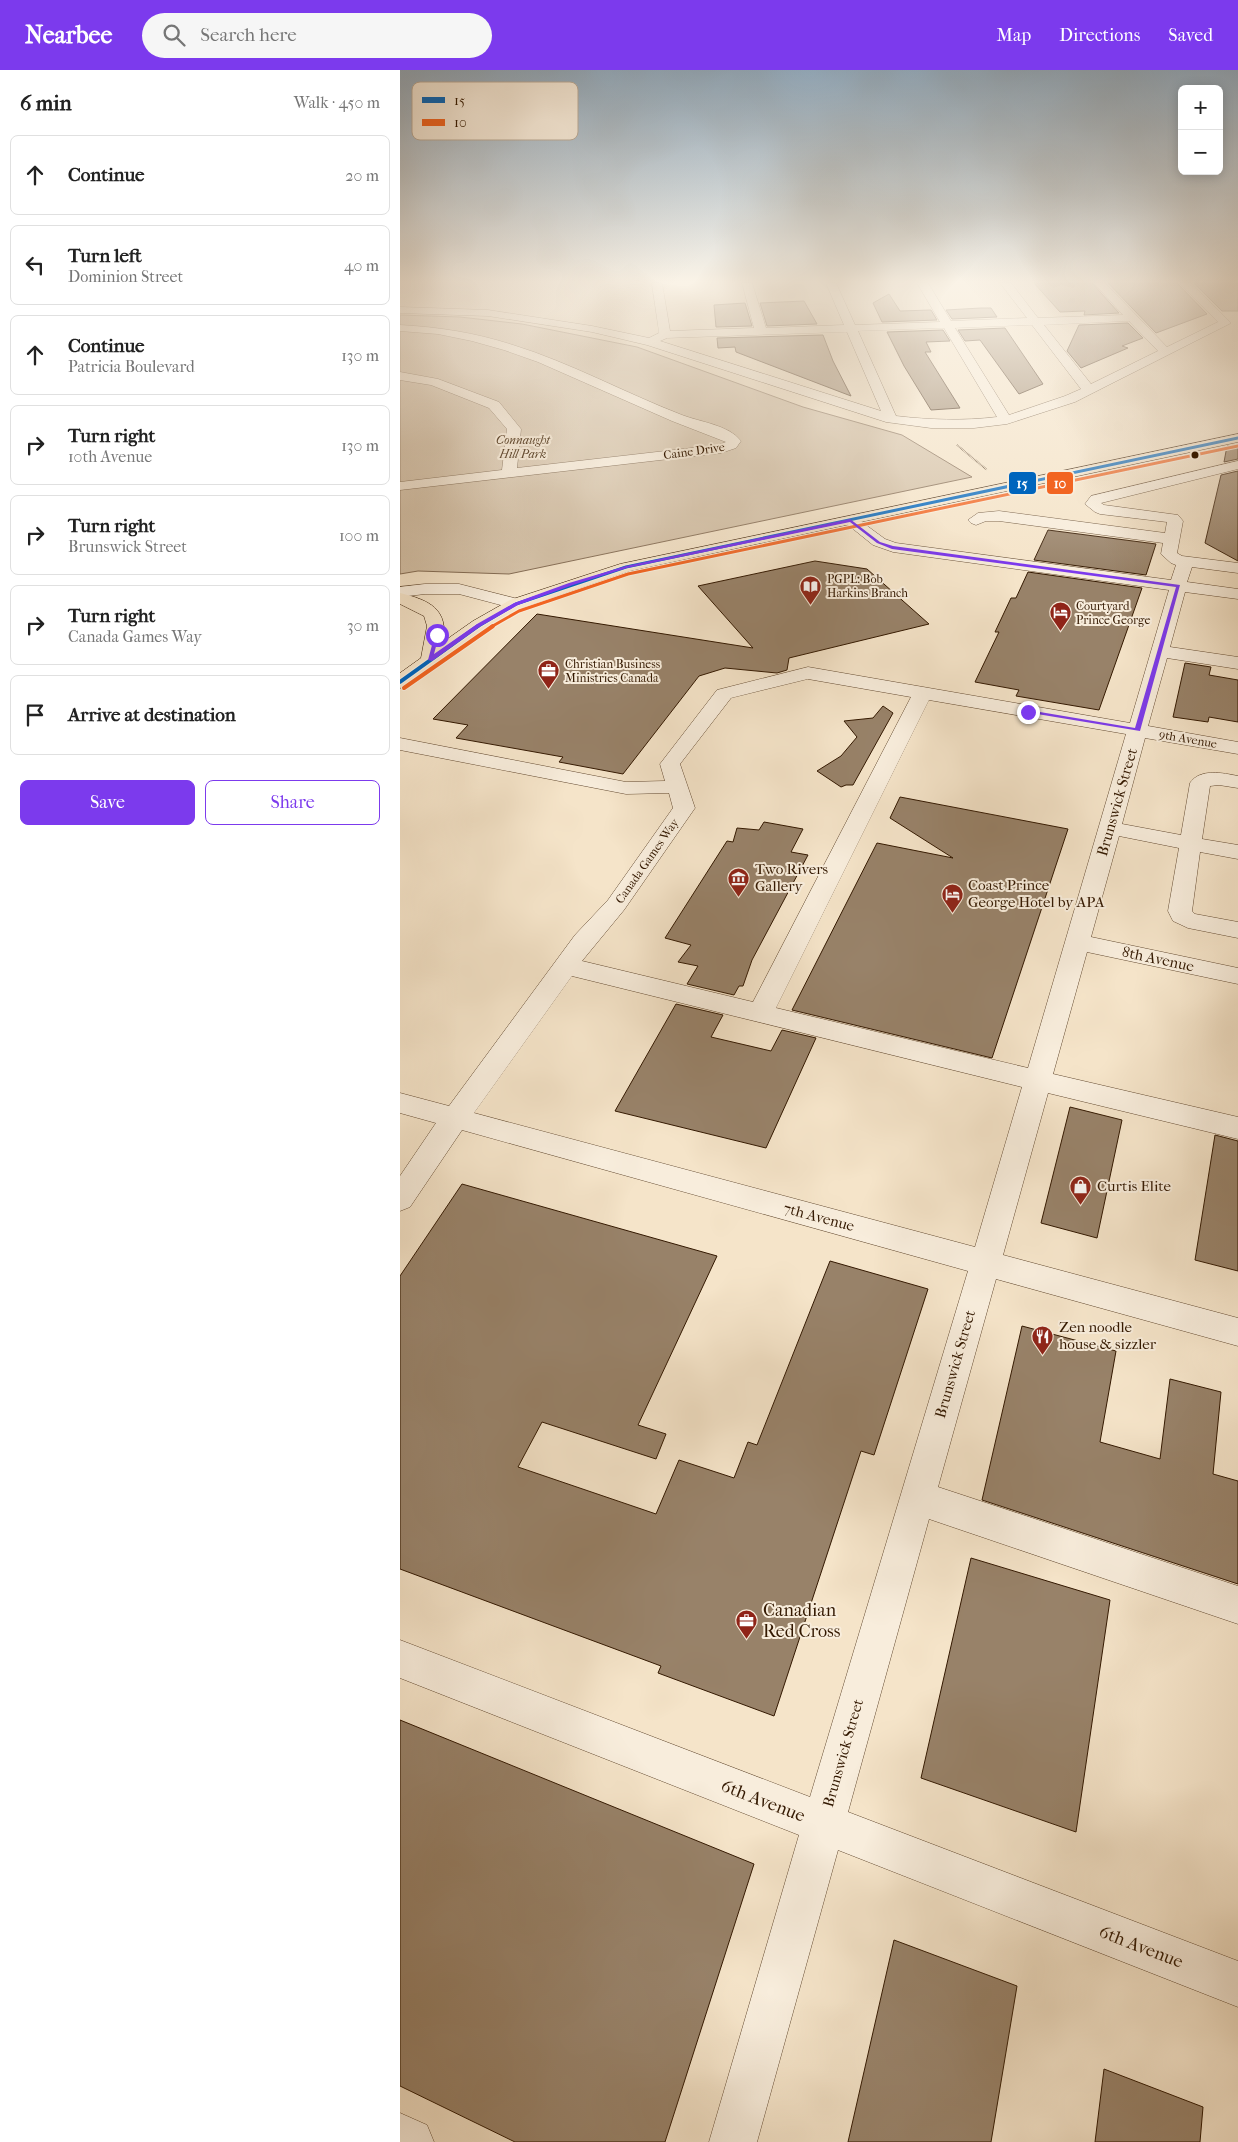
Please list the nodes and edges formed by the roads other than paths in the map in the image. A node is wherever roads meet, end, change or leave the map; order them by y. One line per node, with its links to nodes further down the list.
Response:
1 (421, 380): 15 (street)
2 (594, 380): 9 (street, Caine Drive)
3 (768, 380): 10 (street)
4 (874, 380): 10 (street)
5 (981, 380): 11 (street)
6 (1082, 380): 8 (street)
7 (1110, 380): 8 (street)
8 (1090, 390): 11 (street)
9 (679, 418): 13 (street, Caine Drive); 13 (street, Caine Drive)
10 (891, 419): 11 (street)
11 (1005, 420)
12 (1238, 438): 17 (main road)
13 (651, 457): 15 (street, Caine Drive)
14 (1238, 465): 19 (street)
15 (510, 473): 16 (street, Caine Drive)
16 (400, 486)
17 (850, 520): 21 (street); 25 (main road)
18 (976, 520): 19 (street)
19 (1172, 539): 21 (street)
20 (1238, 568): 21 (street)
21 (1182, 573): 23 (street); 26 (street, Brunswick Street)
22 (400, 592): 25 (street)
23 (1238, 594)
24 (400, 598): 27 (main road)
25 (516, 604): 27 (main road)
26 (1160, 651): 28 (street); 31 (street, Brunswick Street)
27 (430, 660): 29 (main road)
28 (1238, 663)
29 (400, 682)
30 (924, 692): 31 (street, Canada Games Way); 35 (street, Canada Games Way); 43 (street)
31 (1138, 730): 33 (street, 9th Avenue); 36 (street, Brunswick Street)
32 (400, 744): 35 (street)
33 (1236, 747): 34 (street)
34 (1234, 781): 37 (street)
35 (677, 788): 41 (street, Canada Games Way)
36 (1110, 828): 37 (street); 40 (street, Brunswick Street)
37 (1192, 843): 38 (street); 39 (street)
38 (1238, 852)
39 (1238, 930)
40 (1078, 942): 42 (street, 8th Avenue); 44 (street, Brunswick Street)
41 (566, 966): 43 (street); 46 (street, Canada Games Way)
42 (1238, 976)
43 (761, 1012): 44 (street)
44 (1037, 1082): 47 (street); 49 (street, Brunswick Street)
45 (400, 1103): 46 (street, 7th Avenue)
46 (455, 1118): 48 (street, Canada Games Way); 49 (street, 7th Avenue)
47 (1238, 1128)
48 (400, 1199)
49 (984, 1262): 50 (street, 7th Avenue); 51 (street, Brunswick Street)
50 (1238, 1332)
51 (917, 1497): 52 (street); 54 (street, Brunswick Street)
52 (1238, 1605)
53 (400, 1659): 54 (street, 6th Avenue)
54 (823, 1824): 55 (street, 6th Avenue); 58 (street, Brunswick Street)
55 (1238, 1984)
56 (400, 2137): 57 (street)
57 (410, 2142)
58 (733, 2142)

